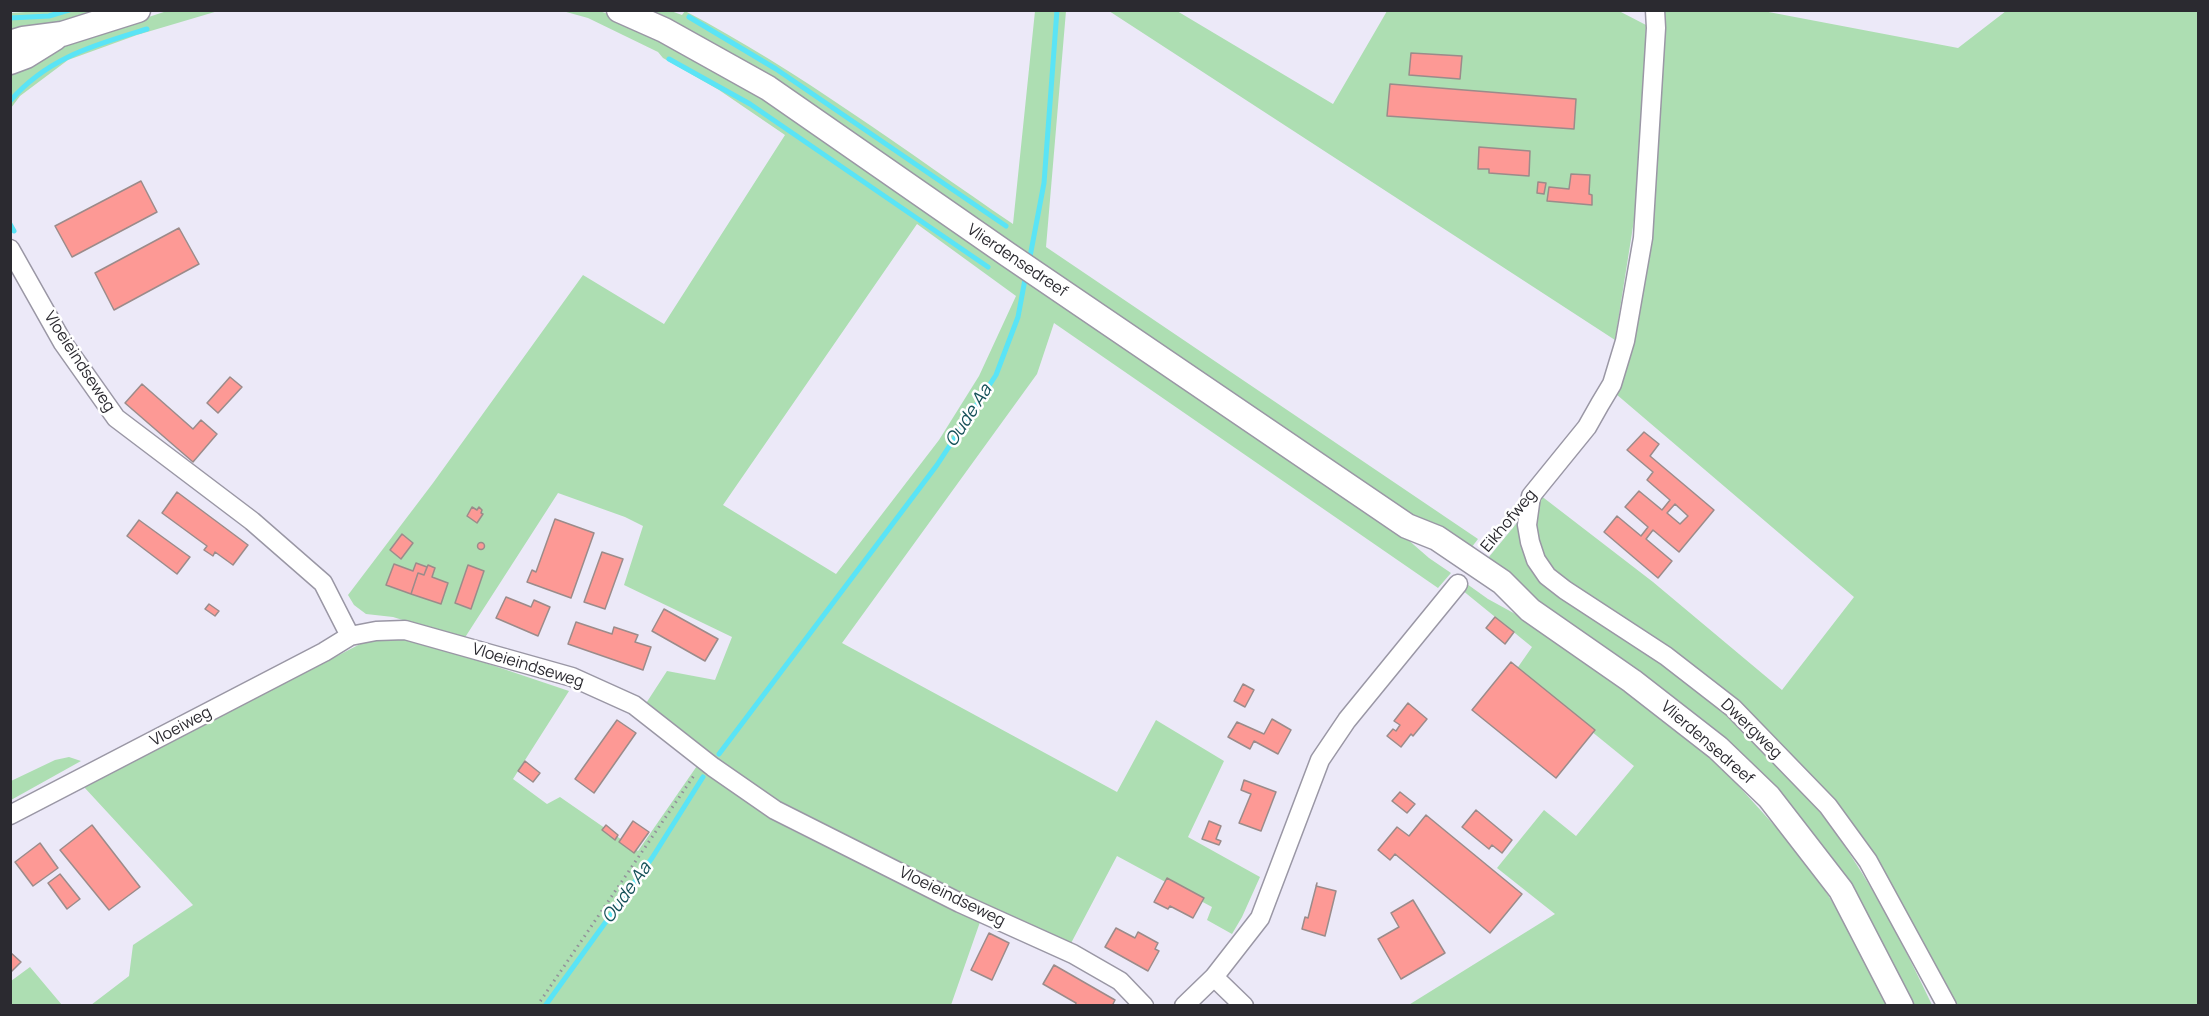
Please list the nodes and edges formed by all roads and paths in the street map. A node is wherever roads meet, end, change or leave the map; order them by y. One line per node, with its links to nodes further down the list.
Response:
1 (138, 10): 4 (main road)
2 (619, 10): 9 (main road, Vlierdensedreef)
3 (1655, 10): 8 (street, Eikhofweg)
4 (62, 34): 5 (main road); 6 (main road)
5 (10, 43)
6 (10, 62)
7 (10, 249): 13 (street, Vloeieindseweg)
8 (1531, 496): 10 (path, Eikhofweg); 22 (street, Dwergweg)
9 (1407, 526): 10 (main road, Vlierdensedreef); 12 (main road, Vlierdensedreef)
10 (1474, 563): 12 (main road, Vlierdensedreef)
11 (1458, 584): 16 (street)
12 (1530, 610): 21 (main road, Vlierdensedreef)
13 (350, 636): 14 (street, Vloeieindseweg); 15 (street, Vloeiweg)
14 (704, 760): 17 (path); 18 (street, Vloeieindseweg)
15 (10, 815)
16 (1214, 977): 19 (street); 20 (street)
17 (537, 1005)
18 (1144, 1005)
19 (1184, 1005)
20 (1244, 1005)
21 (1901, 1005)
22 (1947, 1005)

